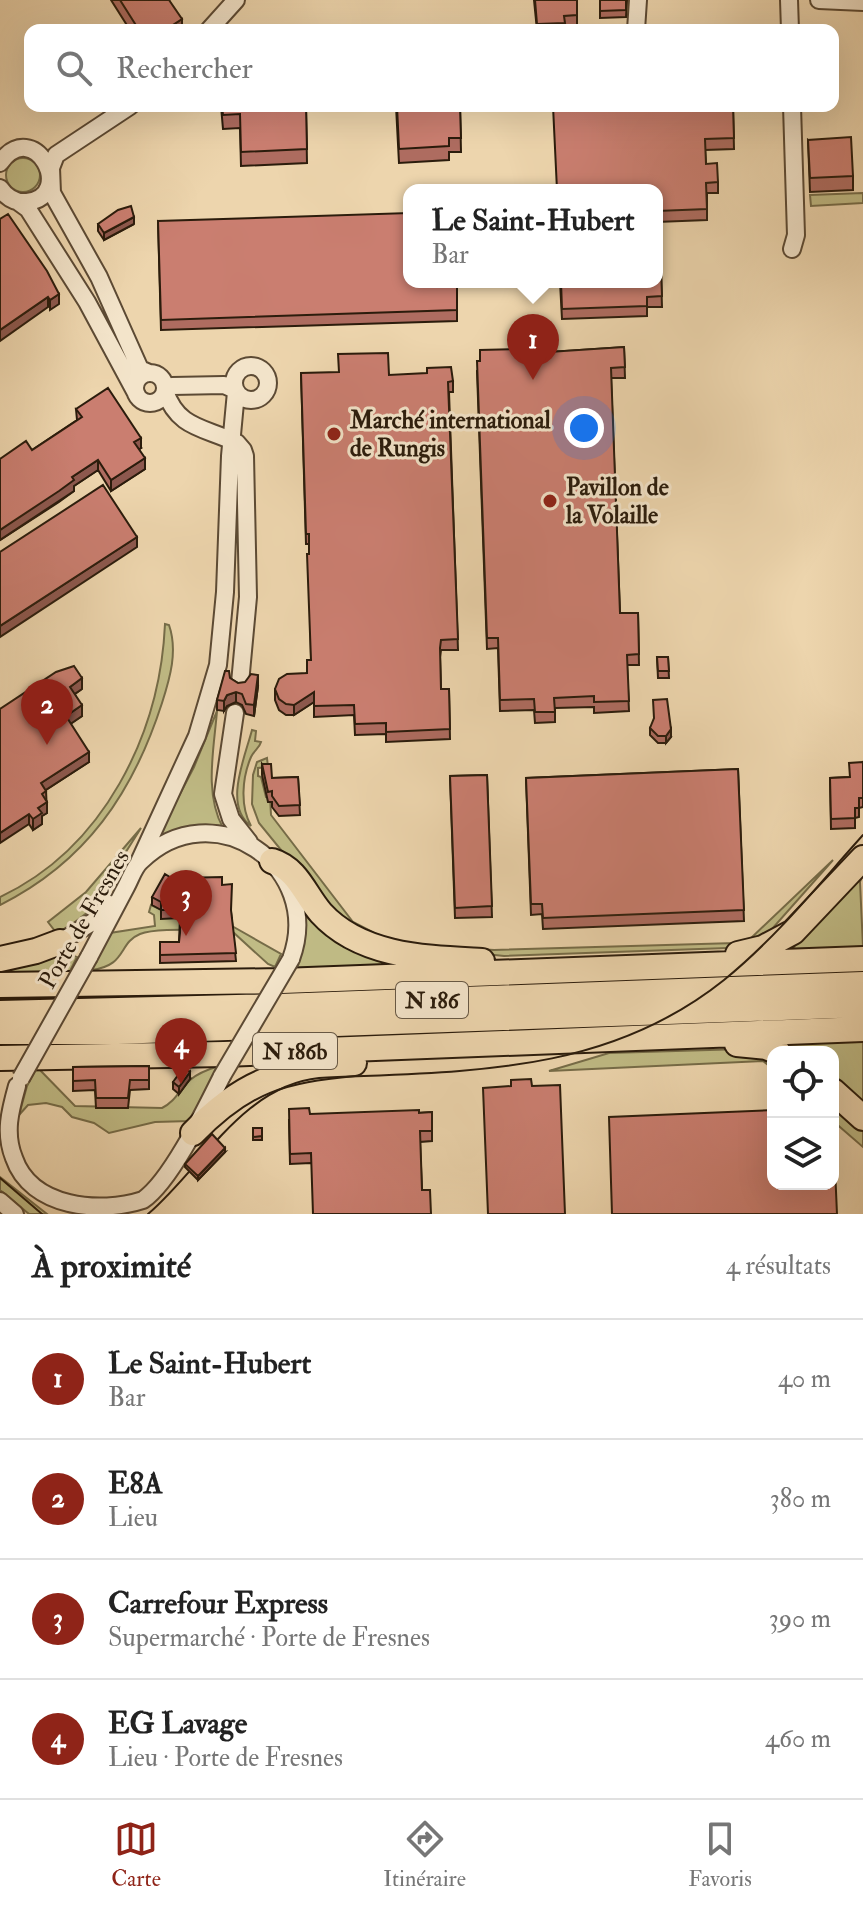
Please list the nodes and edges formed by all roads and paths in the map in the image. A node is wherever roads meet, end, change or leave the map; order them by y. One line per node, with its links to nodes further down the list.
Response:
1 (236, 0): 6 (street)
2 (638, 0): 7 (street)
3 (789, 0): 8 (street)
4 (819, 0): 5 (street)
5 (863, 2)
6 (214, 24)
7 (636, 24)
8 (790, 24)
9 (121, 112): 11 (street)
10 (792, 112): 17 (street)
11 (63, 149): 12 (street); 14 (street)
12 (31, 150): 13 (street); 14 (street)
13 (0, 163)
14 (50, 177): 16 (street); 18 (street)
15 (0, 188): 16 (street)
16 (17, 201): 20 (street)
17 (792, 249)
18 (149, 373): 19 (street); 20 (street)
19 (165, 390): 20 (street); 21 (street); 21 (street)
20 (137, 395)
21 (224, 437): 22 (street); 27 (street)
22 (240, 683)
23 (235, 713): 24 (street)
24 (251, 844): 26 (street, Porte de Fresnes); 27 (street, Porte de Fresnes)
25 (863, 858): 32 (highway)
26 (272, 861): 33 (highway); 49 (street, Porte de Fresnes, bridge)
27 (139, 862): 28 (street, Porte de Fresnes)
28 (127, 885): 29 (street); 44 (street, Porte de Fresnes, bridge)
29 (60, 942): 30 (highway)
30 (0, 959)
31 (863, 959): 32 (highway)
32 (710, 965): 33 (highway)
33 (573, 971): 35 (highway)
34 (863, 984): 37 (highway, N 186)
35 (0, 985)
36 (863, 1005): 39 (highway, N 186)
37 (0, 1013)
38 (863, 1029): 40 (highway, N 186b)
39 (0, 1032)
40 (686, 1035): 41 (highway, N 186b); 42 (highway)
41 (519, 1042): 43 (highway, N 186b); 49 (highway)
42 (767, 1049)
43 (0, 1058)
44 (19, 1082): 46 (street); 47 (street); 51 (street, Porte de Fresnes)
45 (839, 1096): 48 (highway)
46 (0, 1103)
47 (0, 1116)
48 (863, 1118)
49 (193, 1133): 52 (street, Porte de Fresnes)
50 (0, 1159): 51 (street)
51 (29, 1182): 52 (street, Porte de Fresnes)
52 (122, 1212)

